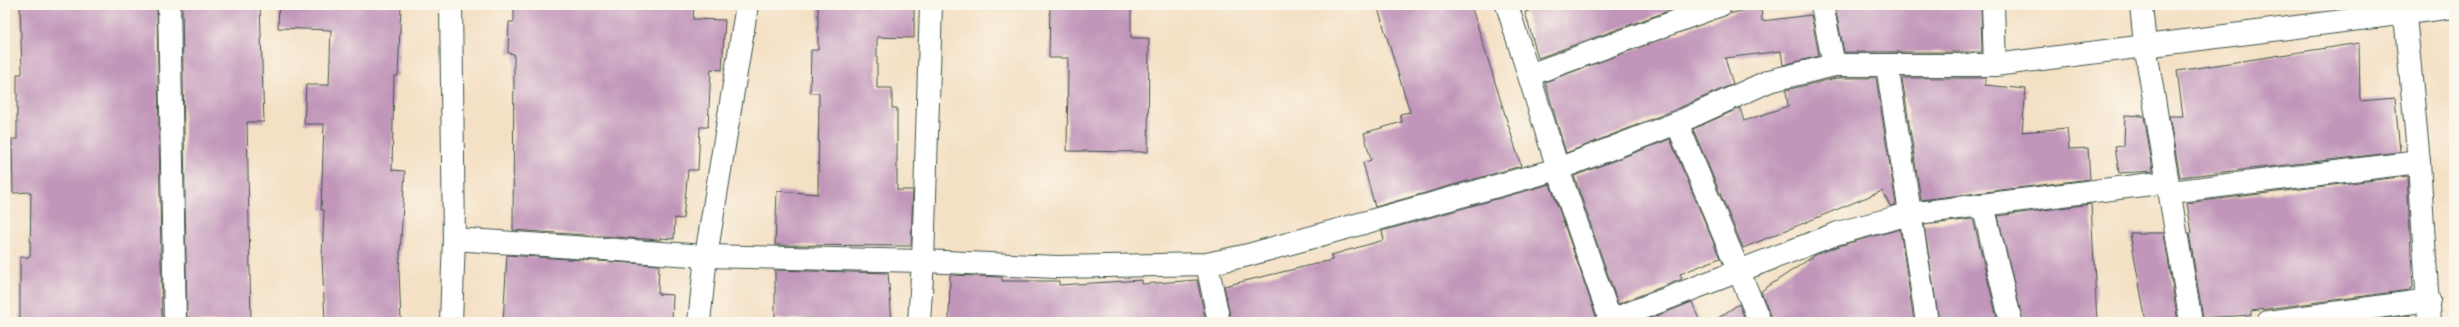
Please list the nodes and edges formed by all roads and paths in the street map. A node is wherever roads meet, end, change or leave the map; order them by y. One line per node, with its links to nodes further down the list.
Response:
1 (169, 5): 29 (street)
2 (451, 5): 23 (street)
3 (747, 5): 24 (street)
4 (931, 5): 25 (street)
5 (1507, 5): 16 (street)
6 (1721, 5): 16 (street)
7 (1822, 5): 13 (street)
8 (1992, 5): 15 (street)
9 (2142, 5): 12 (street)
10 (2454, 7): 11 (street)
11 (2404, 9): 12 (street); 18 (street)
12 (2145, 45): 15 (street); 20 (street)
13 (1834, 65): 14 (street); 17 (street)
14 (1887, 65): 15 (street); 22 (street)
15 (1995, 65)
16 (1528, 75): 19 (street)
17 (1677, 123): 19 (street); 27 (street)
18 (2419, 162): 20 (street); 28 (street)
19 (1558, 169): 26 (street); 34 (street)
20 (2168, 187): 21 (street); 38 (street)
21 (1983, 204): 22 (street); 37 (street)
22 (1909, 214): 27 (street); 36 (street)
23 (454, 239): 24 (street); 30 (street)
24 (706, 256): 25 (street); 31 (street)
25 (923, 261): 26 (street); 32 (street)
26 (1207, 264): 33 (street)
27 (1740, 270): 34 (street); 35 (street)
28 (2429, 300): 39 (street); 40 (street)
29 (175, 322)
30 (451, 322)
31 (699, 322)
32 (918, 322)
33 (1219, 322)
34 (1609, 322)
35 (1760, 322)
36 (1927, 322)
37 (2011, 322)
38 (2191, 322)
39 (2268, 322)
40 (2429, 322)

